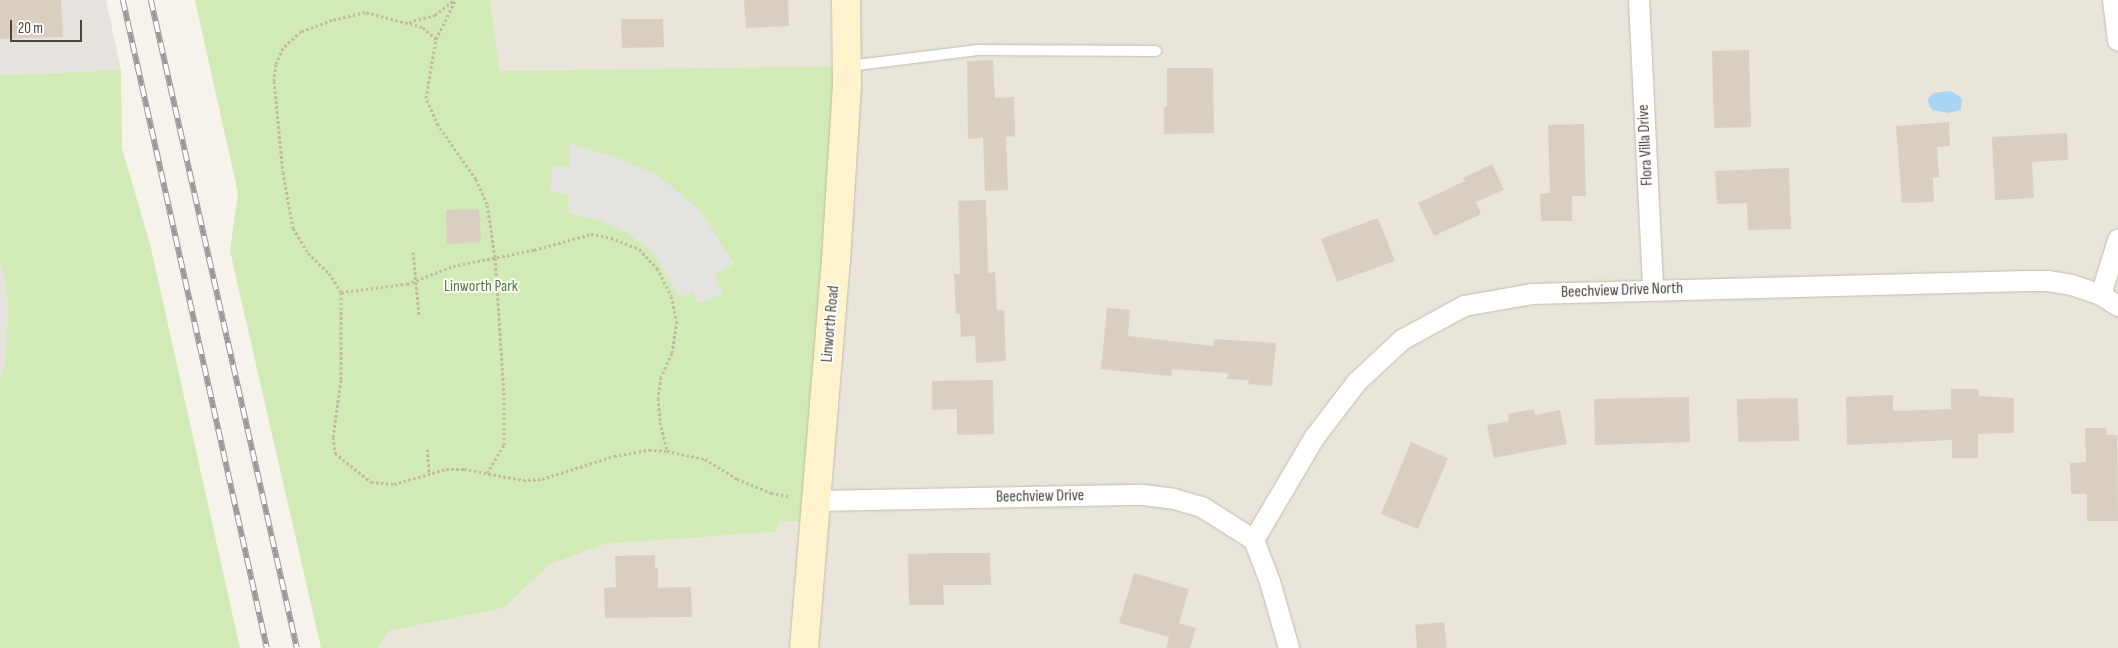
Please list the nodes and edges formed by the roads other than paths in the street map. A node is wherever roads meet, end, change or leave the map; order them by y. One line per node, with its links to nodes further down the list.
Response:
1 (846, 0): 6 (main road, Linworth Road)
2 (1639, 0): 8 (street, Flora Villa Drive)
3 (2113, 0): 4 (street)
4 (2118, 40)
5 (1156, 51): 6 (lane)
6 (848, 66): 11 (main road, Linworth Road)
7 (2118, 240): 9 (street)
8 (1653, 289): 9 (street, Beechview Drive North); 12 (street, Beechview Drive North)
9 (2101, 295): 10 (street, Beechview Drive North)
10 (2118, 306)
11 (816, 501): 12 (street, Beechview Drive); 13 (main road, Linworth Road)
12 (1254, 540): 14 (street)
13 (804, 648)
14 (1289, 648)

